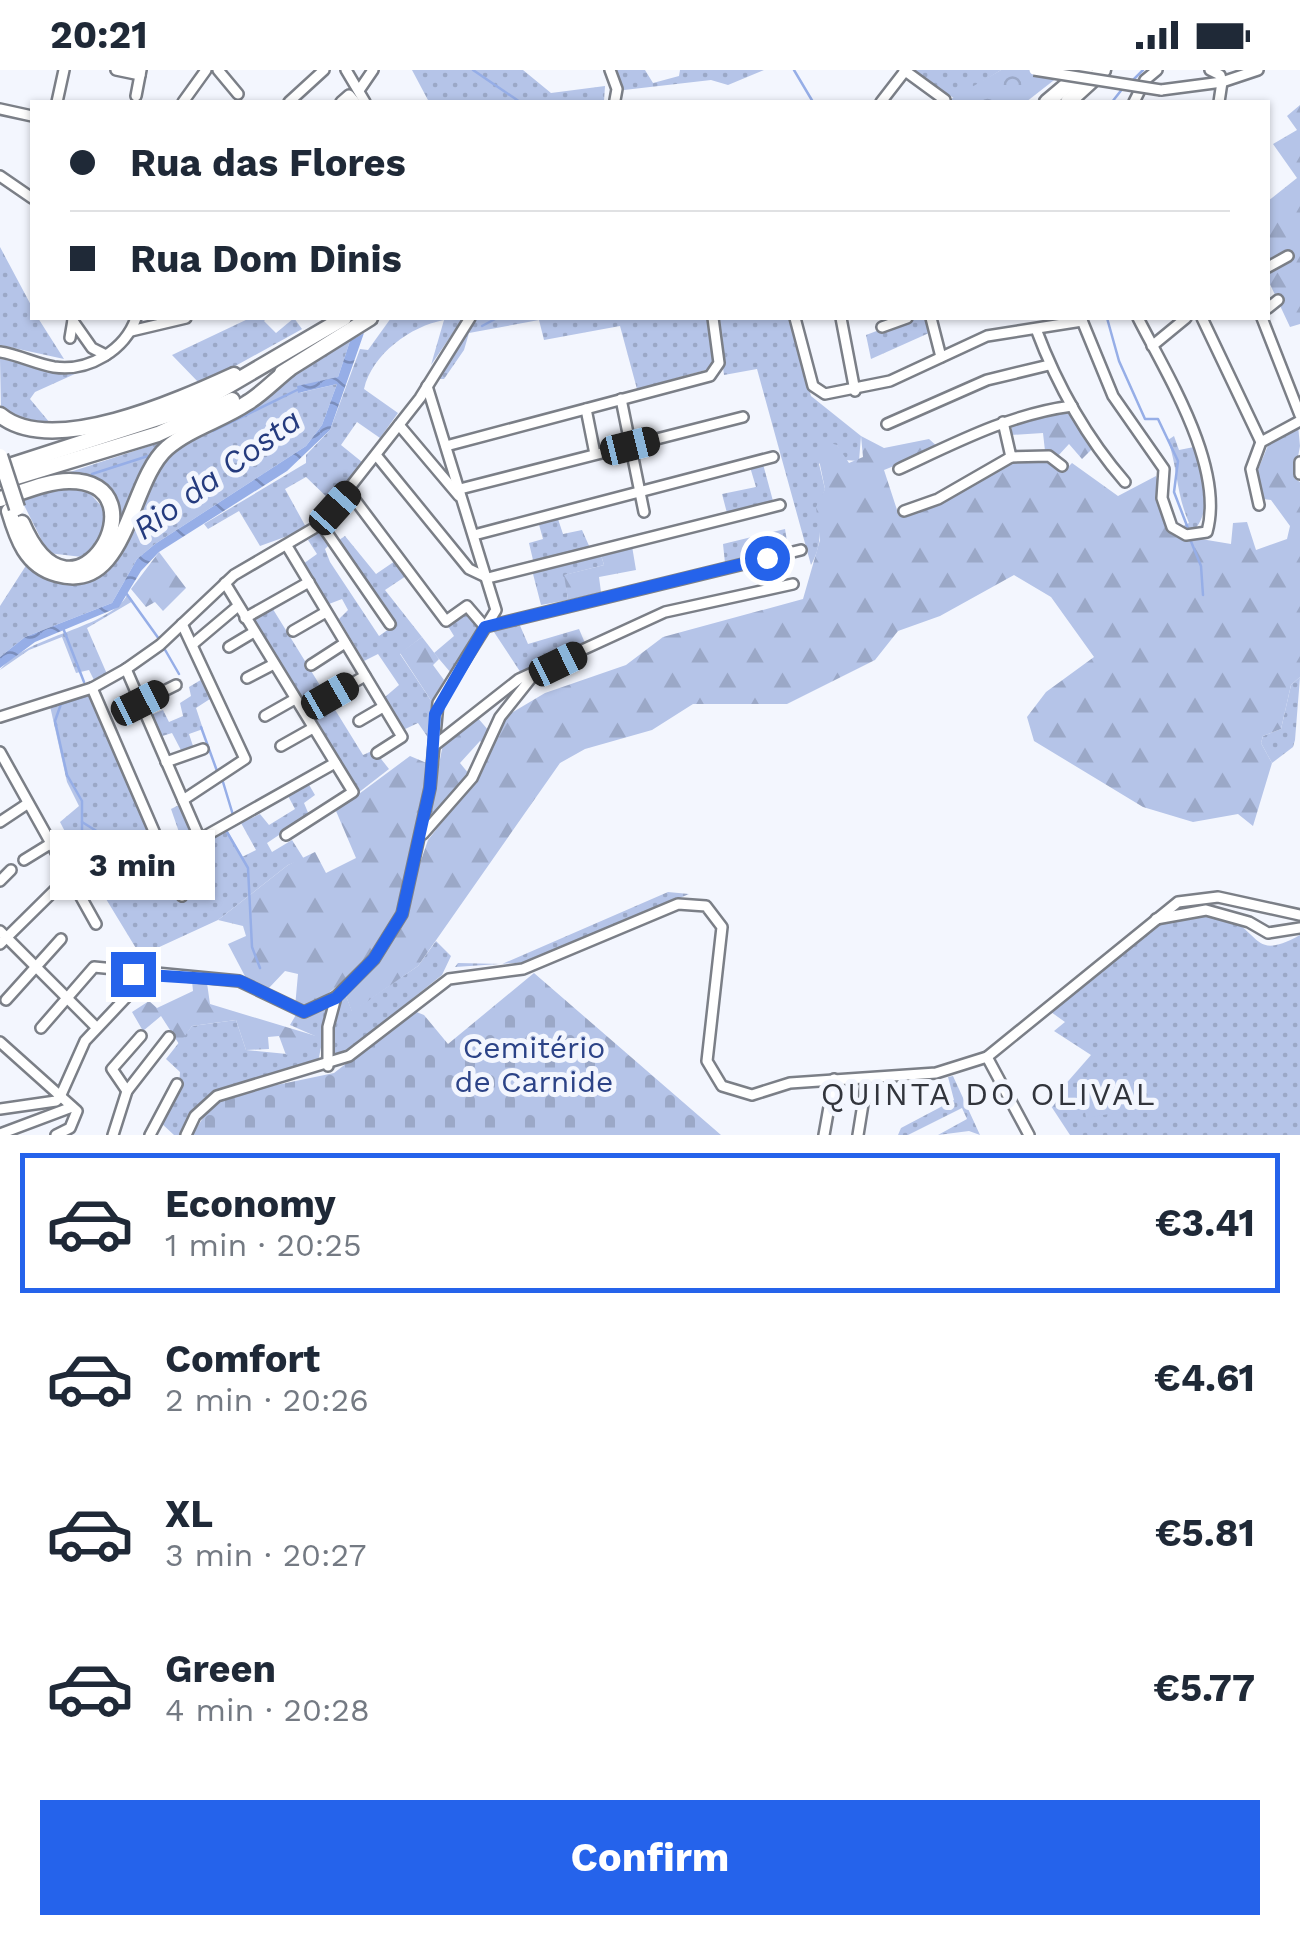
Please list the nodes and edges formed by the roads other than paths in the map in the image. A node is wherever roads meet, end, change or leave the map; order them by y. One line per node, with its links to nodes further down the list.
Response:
1 (64, 70): 21 (street)
2 (116, 70): 16 (street)
3 (206, 70): 22 (street)
4 (218, 70): 19 (street)
5 (324, 70): 23 (street)
6 (346, 70): 18 (street)
7 (374, 70): 18 (street)
8 (610, 70): 25 (street)
9 (1034, 70): 17 (street, bridge)
10 (1085, 70): 28 (highway)
11 (1103, 70): 29 (highway)
12 (1158, 70): 30 (street)
13 (1210, 70): 17 (street)
14 (1258, 70): 17 (street)
15 (904, 71): 26 (street); 27 (street)
16 (141, 72): 20 (street)
17 (1222, 82): 31 (street)
18 (360, 89): 24 (street)
19 (238, 94)
20 (136, 96)
21 (58, 100)
22 (184, 100)
23 (291, 100)
24 (364, 100)
25 (615, 100)
26 (882, 100)
27 (945, 100)
28 (1049, 100)
29 (1070, 100)
30 (1135, 100)
31 (1219, 100)
32 (0, 110): 33 (street)
33 (30, 116)
34 (0, 176): 35 (street)
35 (30, 197)
36 (1288, 256): 37 (street)
37 (1270, 266)
38 (1278, 300): 39 (street)
39 (1270, 306)
40 (74, 320): 61 (street)
41 (75, 320): 65 (street)
42 (135, 320): 60 (street)
43 (159, 320): 60 (street)
44 (341, 320): 63 (highway)
45 (366, 320): 63 (highway)
46 (469, 320): 69 (street)
47 (712, 320): 71 (street)
48 (796, 320): 70 (street)
49 (842, 320): 70 (street)
50 (901, 320): 58 (street)
51 (931, 320): 66 (street)
52 (1076, 320): 59 (street)
53 (1081, 320): 62 (street)
54 (1139, 320): 62 (street)
55 (1184, 320): 62 (street)
56 (1203, 320): 80 (street)
57 (1263, 320): 76 (street)
58 (882, 327)
59 (1036, 329): 66 (street); 67 (street)
60 (131, 331): 65 (street)
61 (70, 338)
62 (1152, 346)
63 (306, 347): 68 (highway); 74 (highway); 90 (highway)
64 (0, 352): 65 (street)
65 (106, 355)
66 (940, 357): 70 (street)
67 (1049, 365): 72 (street); 78 (street)
68 (288, 369): 93 (highway); 101 (highway)
69 (428, 386): 79 (street); 81 (street)
70 (854, 391)
71 (621, 399): 73 (street); 82 (street)
72 (1072, 406): 77 (street); 94 (street)
73 (586, 409): 81 (street); 83 (street)
74 (0, 414)
75 (743, 417): 82 (street)
76 (1300, 418): 80 (street)
77 (1004, 422): 87 (street); 91 (street)
78 (888, 424)
79 (399, 425): 84 (street); 98 (street)
80 (1261, 442): 100 (street)
81 (446, 446): 95 (street)
82 (630, 446): 83 (street); 97 (street)
83 (596, 454): 95 (street)
84 (376, 455): 96 (street); 108 (street)
85 (0, 456): 101 (highway, bridge)
86 (773, 457): 97 (street)
87 (1011, 457): 89 (street); 102 (street)
88 (1300, 462): 92 (street)
89 (1062, 466)
90 (0, 469)
91 (899, 469)
92 (1300, 474)
93 (0, 482): 101 (highway)
94 (1125, 482)
95 (460, 489): 98 (street)
96 (349, 492): 104 (street); 117 (street)
97 (640, 492): 103 (street); 105 (street)
98 (464, 502): 105 (street)
99 (780, 505): 108 (street)
100 (1260, 505)
101 (9, 506): 101 (highway)
102 (904, 511)
103 (644, 512)
104 (321, 524): 106 (street); 116 (street)
105 (474, 534): 108 (street)
106 (287, 546): 109 (street); 110 (street)
107 (801, 550): 117 (street)
108 (488, 578): 117 (street)
109 (308, 582): 113 (street); 114 (street)
110 (225, 583): 112 (street); 115 (street)
111 (793, 584): 126 (street)
112 (238, 606): 114 (street); 121 (street)
113 (326, 612): 118 (street); 120 (street)
114 (246, 618): 119 (street)
115 (182, 624): 121 (street); 125 (street)
116 (390, 624)
117 (485, 627): 139 (street)
118 (293, 631)
119 (254, 632): 122 (street); 123 (street)
120 (345, 643): 124 (street); 127 (street)
121 (193, 644): 147 (street)
122 (229, 647)
123 (274, 664): 128 (street); 132 (street)
124 (311, 665)
125 (126, 669): 130 (street); 133 (street)
126 (536, 672): 139 (street); 151 (street)
127 (365, 676): 131 (street); 134 (street)
128 (247, 678)
129 (176, 684): 133 (street)
130 (92, 688): 136 (street); 157 (street)
131 (330, 696)
132 (295, 699): 135 (street); 138 (street)
133 (140, 703): 144 (street)
134 (384, 706): 137 (street); 143 (street)
135 (264, 716)
136 (0, 717)
137 (359, 722)
138 (313, 728): 140 (street); 145 (street)
139 (435, 745): 151 (street)
140 (282, 746)
141 (202, 749): 144 (street)
142 (0, 752): 146 (street)
143 (377, 753)
144 (166, 762): 147 (street)
145 (335, 764): 147 (street); 150 (street)
146 (4, 769): 148 (street)
147 (183, 800)
148 (27, 804): 149 (street); 152 (street)
149 (0, 822)
150 (286, 835)
151 (421, 836): 170 (street)
152 (50, 844): 153 (street); 155 (street)
153 (24, 860)
154 (10, 870): 156 (street)
155 (68, 877): 163 (street); 165 (street)
156 (0, 881)
157 (182, 896)
158 (1258, 906): 159 (street); 161 (street); 162 (street)
159 (1288, 912): 160 (street); 164 (street)
160 (1300, 915)
161 (1149, 922): 162 (street); 177 (street)
162 (1249, 922): 164 (street)
163 (96, 924)
164 (1295, 929)
165 (2, 937): 167 (street)
166 (61, 939): 167 (street)
167 (37, 968): 169 (street); 171 (street)
168 (133, 974): 169 (street); 170 (street); 172 (street)
169 (66, 996): 172 (street); 173 (street)
170 (336, 998): 178 (street)
171 (6, 1000)
172 (95, 1026): 183 (street)
173 (41, 1028)
174 (141, 1036): 182 (street)
175 (169, 1037): 182 (street)
176 (0, 1042): 183 (street)
177 (987, 1057): 179 (street); 193 (street)
178 (328, 1066): 180 (street); 190 (street)
179 (866, 1079): 180 (street); 192 (street)
180 (834, 1080): 191 (street)
181 (177, 1084): 189 (street)
182 (127, 1090): 188 (street)
183 (60, 1096): 184 (street); 185 (street)
184 (72, 1107): 186 (street); 187 (street)
185 (2, 1108)
186 (0, 1134)
187 (56, 1135)
188 (113, 1135)
189 (150, 1135)
190 (186, 1135)
191 (824, 1135)
192 (858, 1135)
193 (1029, 1135)

